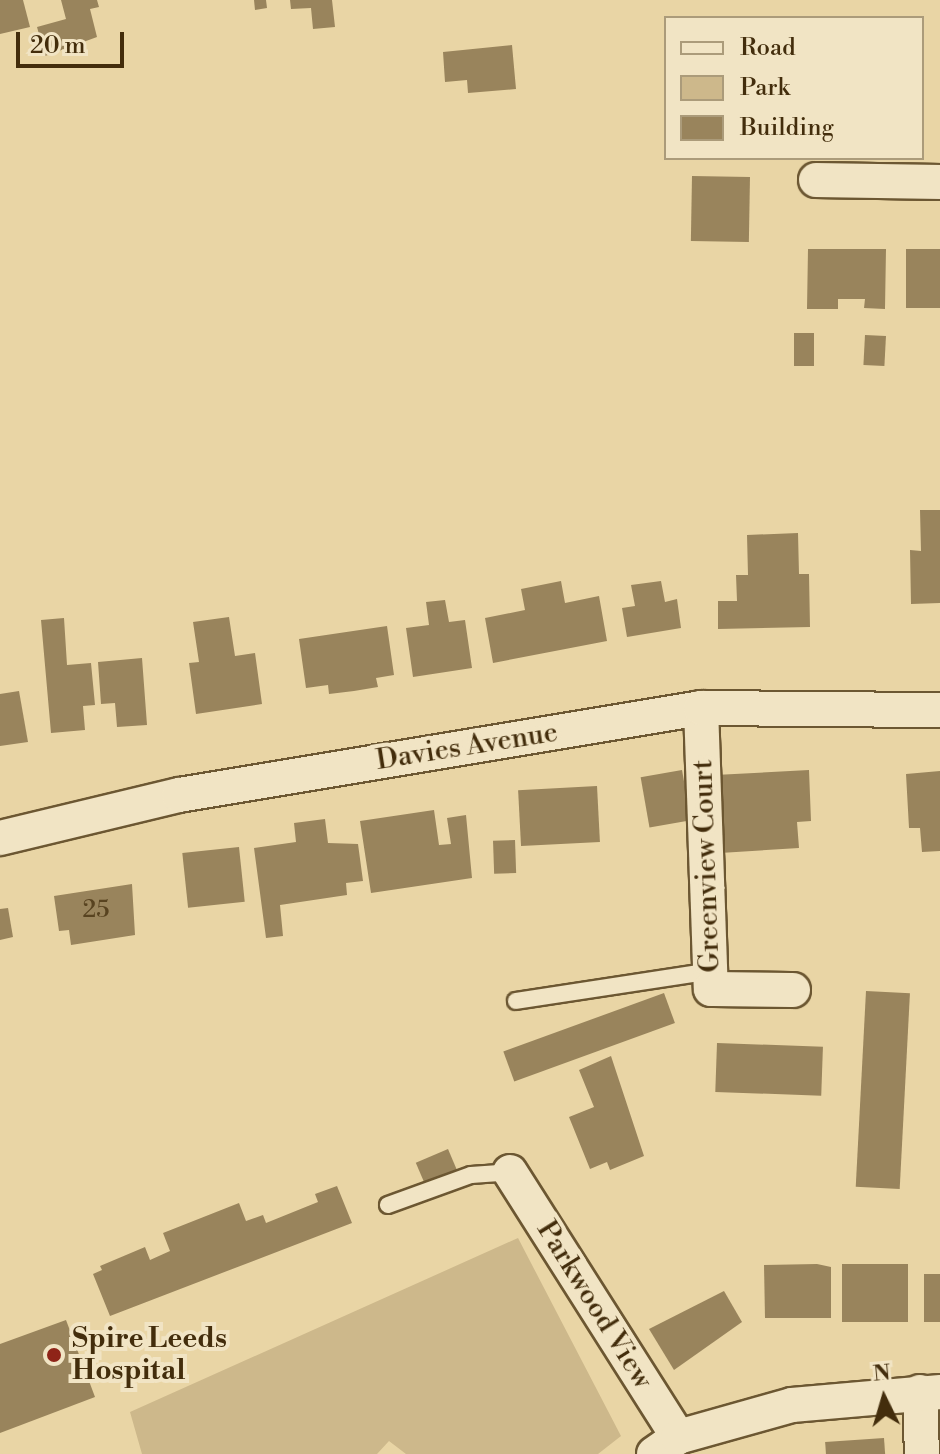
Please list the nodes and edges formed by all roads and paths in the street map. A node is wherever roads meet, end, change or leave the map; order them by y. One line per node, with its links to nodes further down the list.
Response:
1 (816, 180): 2 (street)
2 (940, 182)
3 (701, 708): 4 (street, Davies Avenue); 5 (street, Davies Avenue); 6 (street, Greenview Court)
4 (940, 710)
5 (0, 838)
6 (711, 971): 7 (street, Greenview Court); 8 (lane)
7 (793, 990)
8 (516, 1001)
9 (510, 1172): 10 (lane); 12 (street, Parkwood View)
10 (388, 1205)
11 (930, 1392): 12 (street); 13 (street)
12 (666, 1445)
13 (922, 1454)

